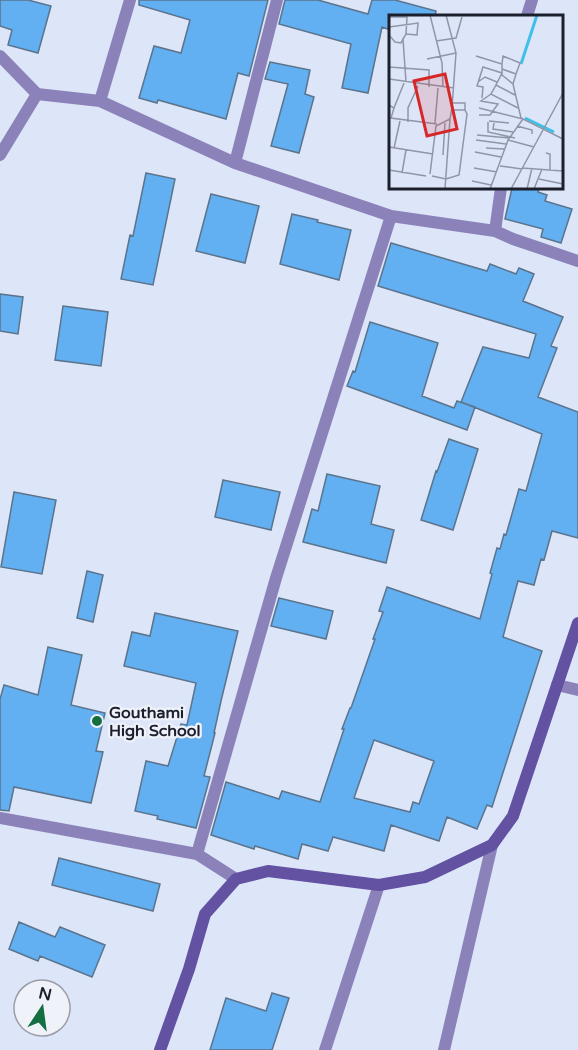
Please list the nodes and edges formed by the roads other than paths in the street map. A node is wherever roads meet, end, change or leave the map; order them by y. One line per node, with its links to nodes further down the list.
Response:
1 (130, 0): 7 (street)
2 (277, 0): 9 (street)
3 (532, 0): 4 (street)
4 (527, 15)
5 (0, 56): 6 (street)
6 (37, 94): 7 (street); 8 (street)
7 (100, 101): 9 (street)
8 (0, 155)
9 (235, 163): 11 (street)
10 (501, 189): 12 (street)
11 (391, 216): 12 (street); 19 (street)
12 (495, 231): 13 (street)
13 (578, 261)
14 (578, 623): 15 (main road)
15 (557, 684): 16 (street); 18 (main road)
16 (578, 690)
17 (0, 818): 19 (street)
18 (492, 845): 21 (main road); 24 (street)
19 (197, 854): 20 (street)
20 (236, 879): 21 (main road); 22 (main road)
21 (379, 885): 23 (street)
22 (160, 1050)
23 (325, 1050)
24 (444, 1050)

